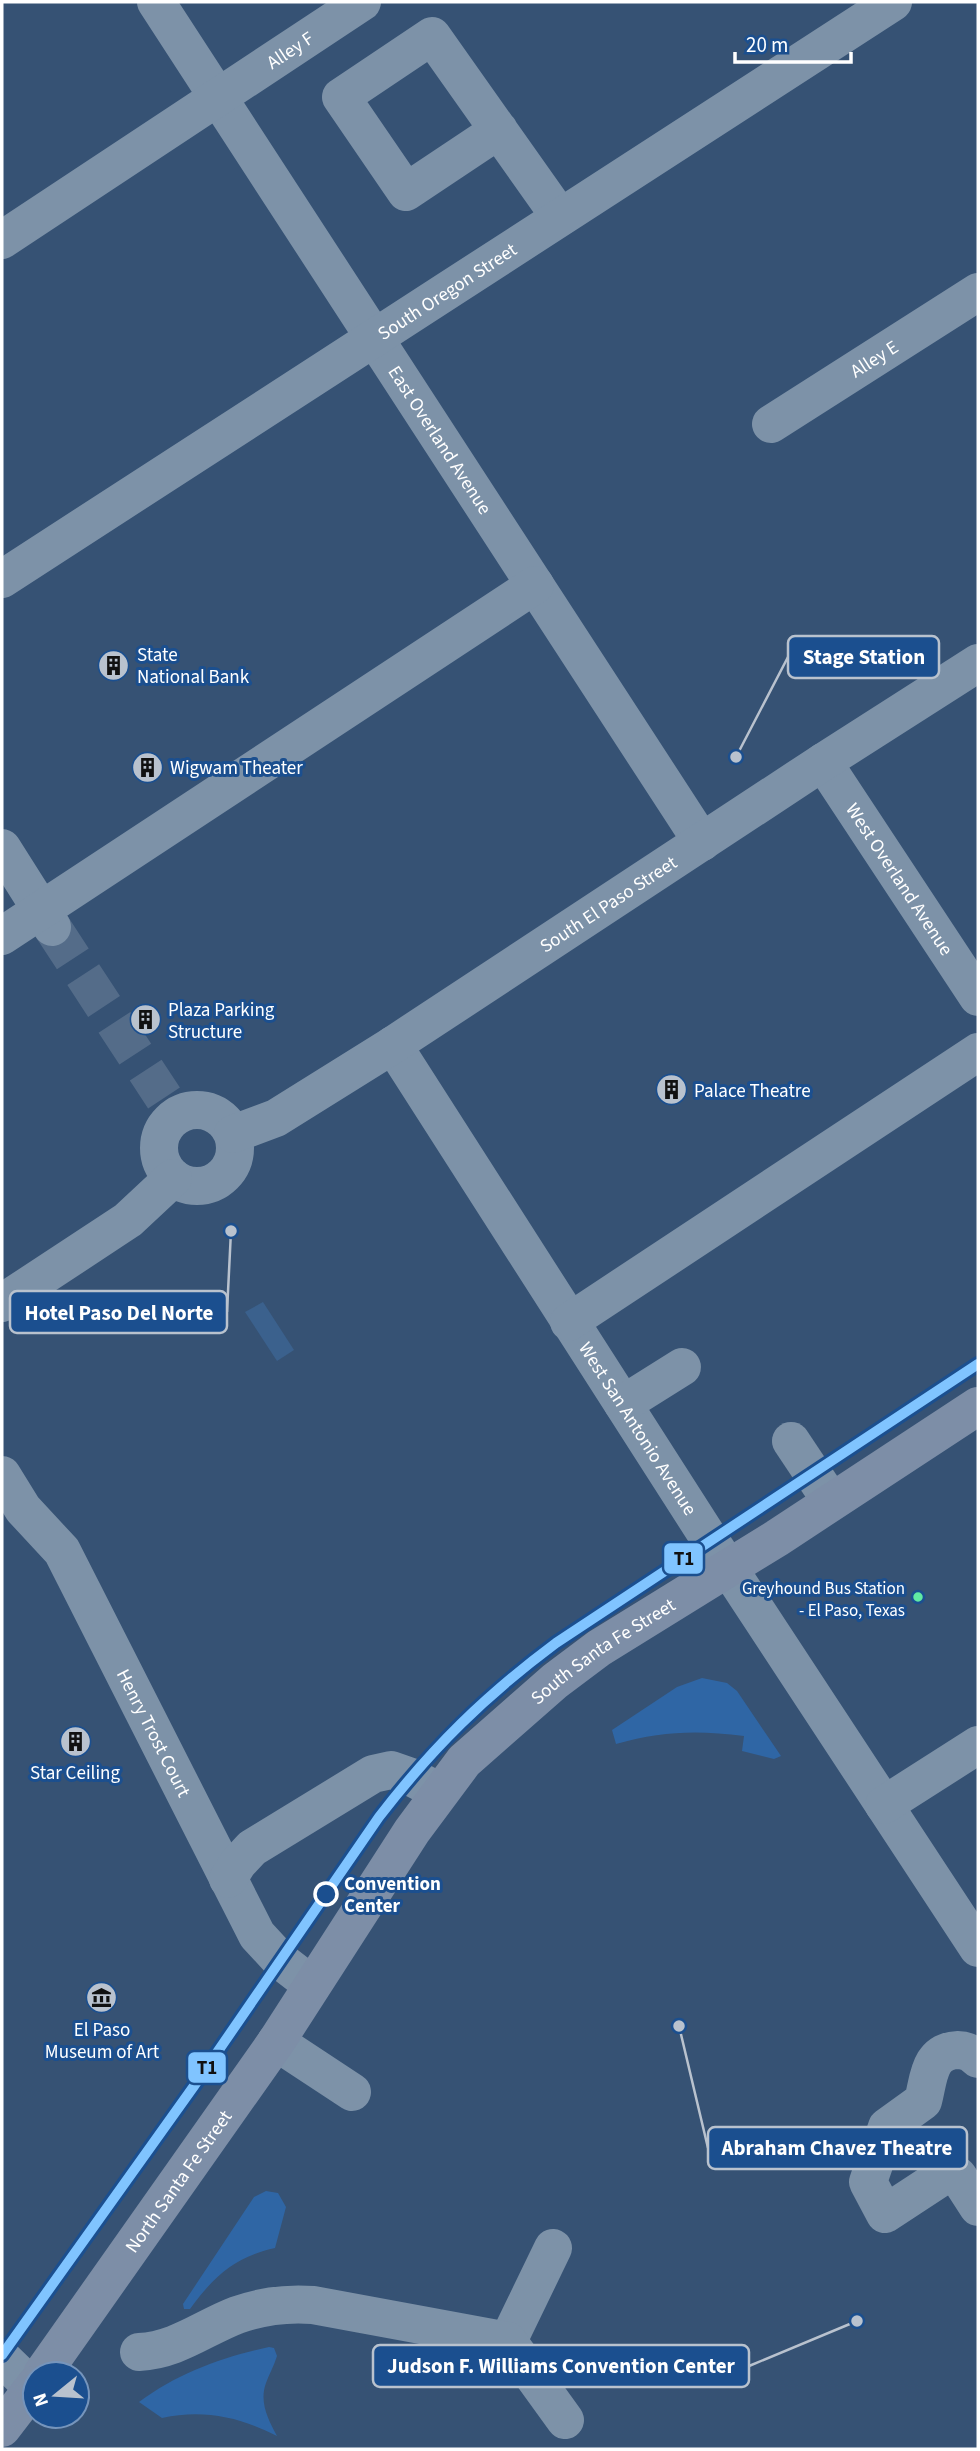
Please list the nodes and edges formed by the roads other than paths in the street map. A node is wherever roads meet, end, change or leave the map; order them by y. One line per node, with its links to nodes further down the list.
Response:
1 (156, 2): 5 (street, East Overland Avenue)
2 (362, 2): 5 (street, Alley F)
3 (892, 2): 4 (street, South Oregon Street)
4 (854, 12): 7 (street, South Oregon Street)
5 (218, 98): 8 (street, Alley F); 10 (street, East Overland Avenue)
6 (499, 130): 7 (street)
7 (560, 217): 10 (street, South Oregon Street)
8 (2, 240)
9 (978, 292): 11 (street, Alley E)
10 (374, 338): 12 (street, South Oregon Street); 13 (street, East Overland Avenue)
11 (771, 424)
12 (2, 579)
13 (535, 585): 16 (street, East Overland Avenue); 18 (street)
14 (978, 663): 15 (street, South El Paso Street)
15 (823, 762): 16 (street, South El Paso Street); 20 (street, West Overland Avenue)
16 (702, 842): 21 (street, South El Paso Street)
17 (2, 848): 18 (street)
18 (47, 918): 19 (street)
19 (2, 936)
20 (978, 997)
21 (393, 1045): 23 (street, South El Paso Street); 26 (street, West San Antonio Avenue)
22 (978, 1052): 26 (street)
23 (233, 1134): 24 (street); 24 (street)
24 (173, 1178): 25 (street)
25 (2, 1303)
26 (569, 1322): 28 (street, West San Antonio Avenue)
27 (682, 1367): 28 (street)
28 (623, 1404): 33 (street, West San Antonio Avenue)
29 (978, 1406): 32 (main road, South Santa Fe Street)
30 (791, 1441): 32 (street)
31 (2, 1475): 37 (street, Henry Trost Court)
32 (831, 1501): 33 (main road, South Santa Fe Street)
33 (727, 1567): 35 (main road, South Santa Fe Street); 36 (street, West San Antonio Avenue)
34 (978, 1745): 36 (street)
35 (440, 1792): 37 (street); 39 (main road, South Santa Fe Street)
36 (884, 1805): 38 (street, West San Antonio Avenue)
37 (228, 1879): 39 (street, Henry Trost Court)
38 (978, 1948)
39 (312, 1985): 40 (main road, North Santa Fe Street)
40 (276, 2042): 42 (street); 48 (main road, North Santa Fe Street)
41 (978, 2059): 43 (street)
42 (352, 2092)
43 (978, 2207)
44 (553, 2248): 45 (street)
45 (508, 2340): 46 (street); 51 (street)
46 (139, 2352)
47 (2, 2358): 49 (street)
48 (52, 2360)
49 (21, 2371)
50 (21, 2403): 52 (main road, North Santa Fe Street)
51 (565, 2420)
52 (2, 2428)

